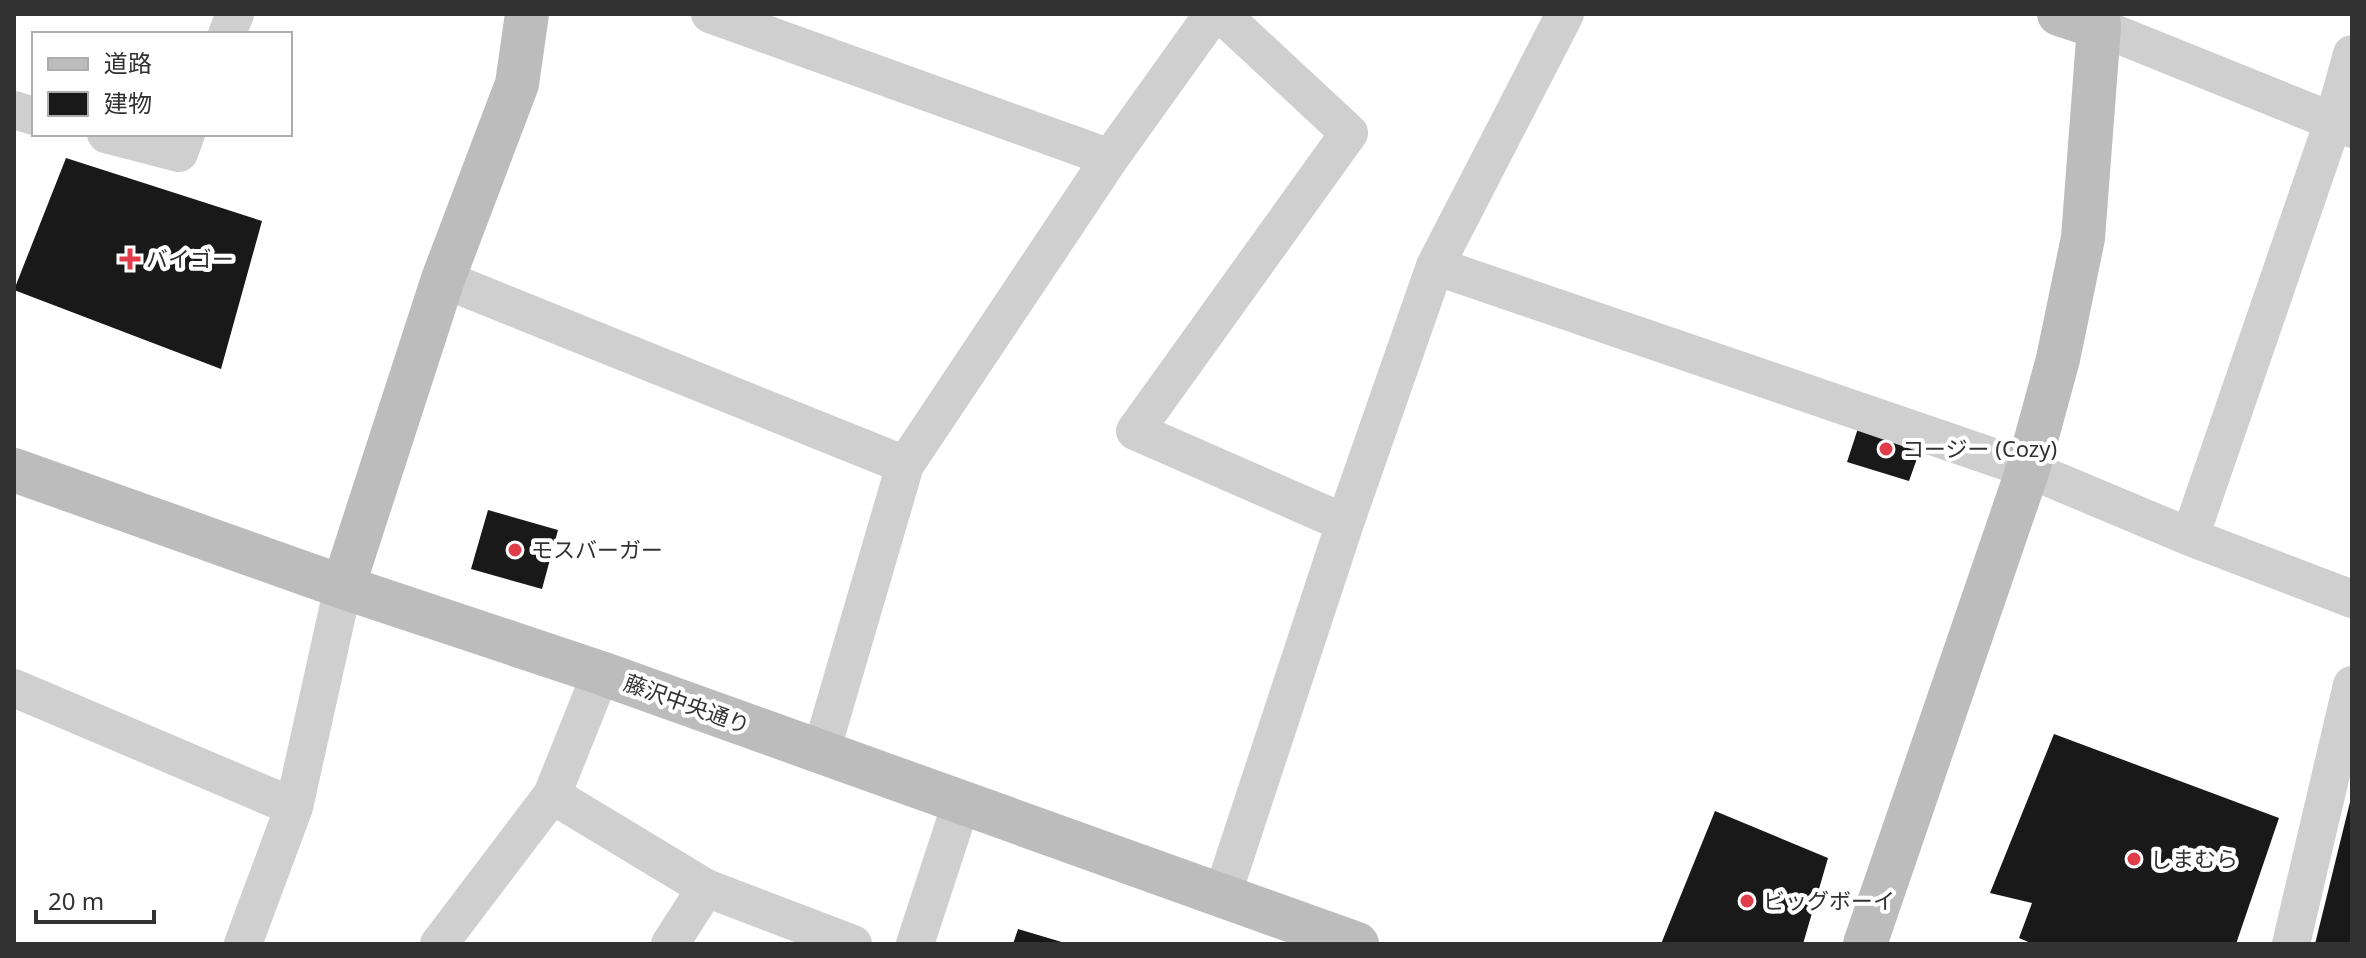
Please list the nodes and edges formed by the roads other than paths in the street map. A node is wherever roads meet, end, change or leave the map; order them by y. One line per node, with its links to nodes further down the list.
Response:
1 (527, 14): 13 (street)
2 (710, 14): 11 (street)
3 (1213, 14): 11 (street)
4 (1221, 14): 17 (street)
5 (1565, 14): 12 (street)
6 (2085, 18): 8 (street); 15 (street)
7 (2352, 54): 8 (street)
8 (2342, 126): 18 (street)
9 (114, 136): 10 (street)
10 (185, 136)
11 (1110, 158): 14 (street)
12 (1435, 266): 15 (street); 17 (street)
13 (443, 279): 14 (street); 19 (street)
14 (905, 465): 24 (street)
15 (2028, 469): 18 (street); 36 (street)
16 (14, 470): 19 (street, 藤沢中央通り)
17 (1345, 523): 29 (street)
18 (2190, 537): 20 (street)
19 (343, 587): 21 (street, 藤沢中央通り); 27 (street)
20 (2352, 599)
21 (601, 673): 24 (street, 藤沢中央通り); 25 (street)
22 (2352, 685): 37 (street)
23 (14, 688): 27 (street)
24 (821, 752): 26 (street, 藤沢中央通り)
25 (552, 795): 28 (street); 31 (street)
26 (961, 804): 29 (street, 藤沢中央通り); 34 (street)
27 (294, 807): 30 (street)
28 (706, 888): 32 (street); 33 (street)
29 (1222, 896): 35 (street, 藤沢中央通り)
30 (243, 944)
31 (439, 944)
32 (670, 944)
33 (853, 944)
34 (915, 944)
35 (1357, 944)
36 (1865, 944)
37 (2291, 944)

